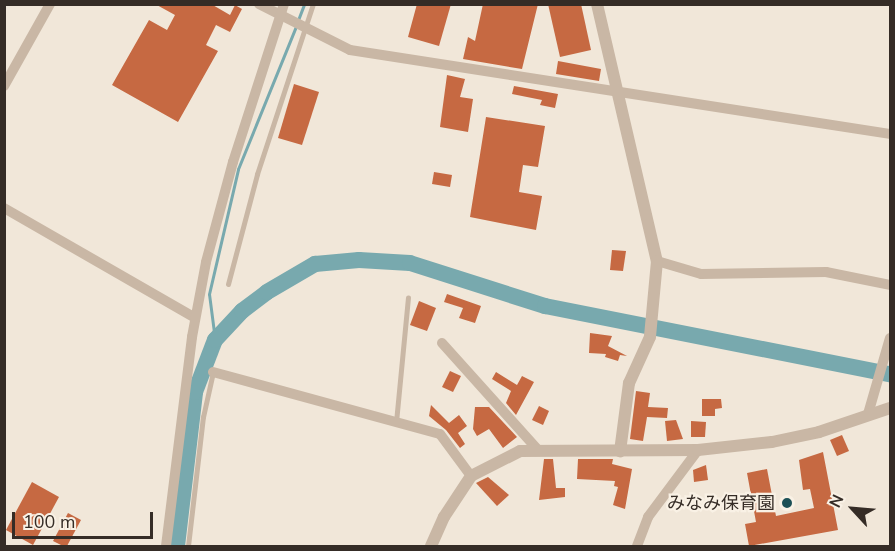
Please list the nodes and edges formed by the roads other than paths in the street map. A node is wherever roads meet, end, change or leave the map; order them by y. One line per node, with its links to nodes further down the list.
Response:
1 (50, 4): 8 (street)
2 (259, 4): 6 (street)
3 (284, 4): 6 (street)
4 (313, 4): 7 (lane)
5 (597, 4): 9 (street)
6 (281, 16): 7 (street); 16 (street)
7 (303, 30): 9 (street); 13 (lane)
8 (4, 86)
9 (615, 93): 10 (street); 12 (street)
10 (891, 134)
11 (4, 208): 16 (street)
12 (657, 261): 14 (street); 25 (street)
13 (228, 284)
14 (891, 285)
15 (408, 298): 22 (lane)
16 (195, 318): 27 (street)
17 (891, 338): 21 (street)
18 (442, 343): 23 (street)
19 (213, 372): 22 (street); 28 (lane)
20 (891, 408): 21 (street)
21 (868, 414): 24 (street)
22 (396, 422): 26 (street)
23 (537, 450): 25 (street); 26 (street)
24 (698, 450): 25 (street); 30 (street)
25 (620, 451)
26 (471, 476): 29 (street)
27 (166, 546)
28 (188, 546)
29 (432, 546)
30 (638, 546)

